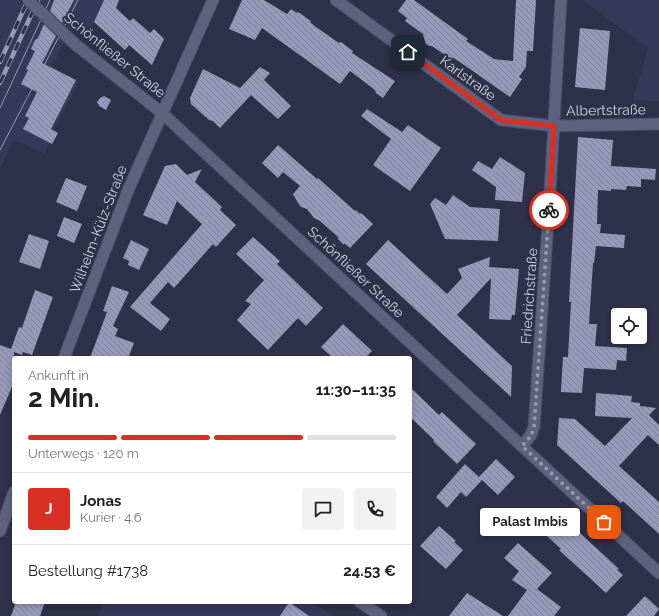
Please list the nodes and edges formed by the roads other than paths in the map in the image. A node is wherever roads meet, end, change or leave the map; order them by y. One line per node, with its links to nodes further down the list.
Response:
1 (28, 0): 5 (street, Schönfließer Straße, bridge)
2 (213, 0): 5 (street, Wilhelm-Külz-Straße)
3 (336, 0): 7 (street, Karlstraße)
4 (561, 0): 7 (street, Friedrichstraße)
5 (162, 113): 8 (street, Wilhelm-Külz-Straße); 9 (street, Schönfließer Straße)
6 (659, 124): 7 (street, Albertstraße)
7 (554, 126): 9 (street, Friedrichstraße)
8 (65, 356)
9 (522, 446): 12 (street, Schönfließer Straße)
10 (12, 498): 11 (street)
11 (0, 531)
12 (659, 573)
13 (363, 604): 14 (street)
14 (382, 616)

